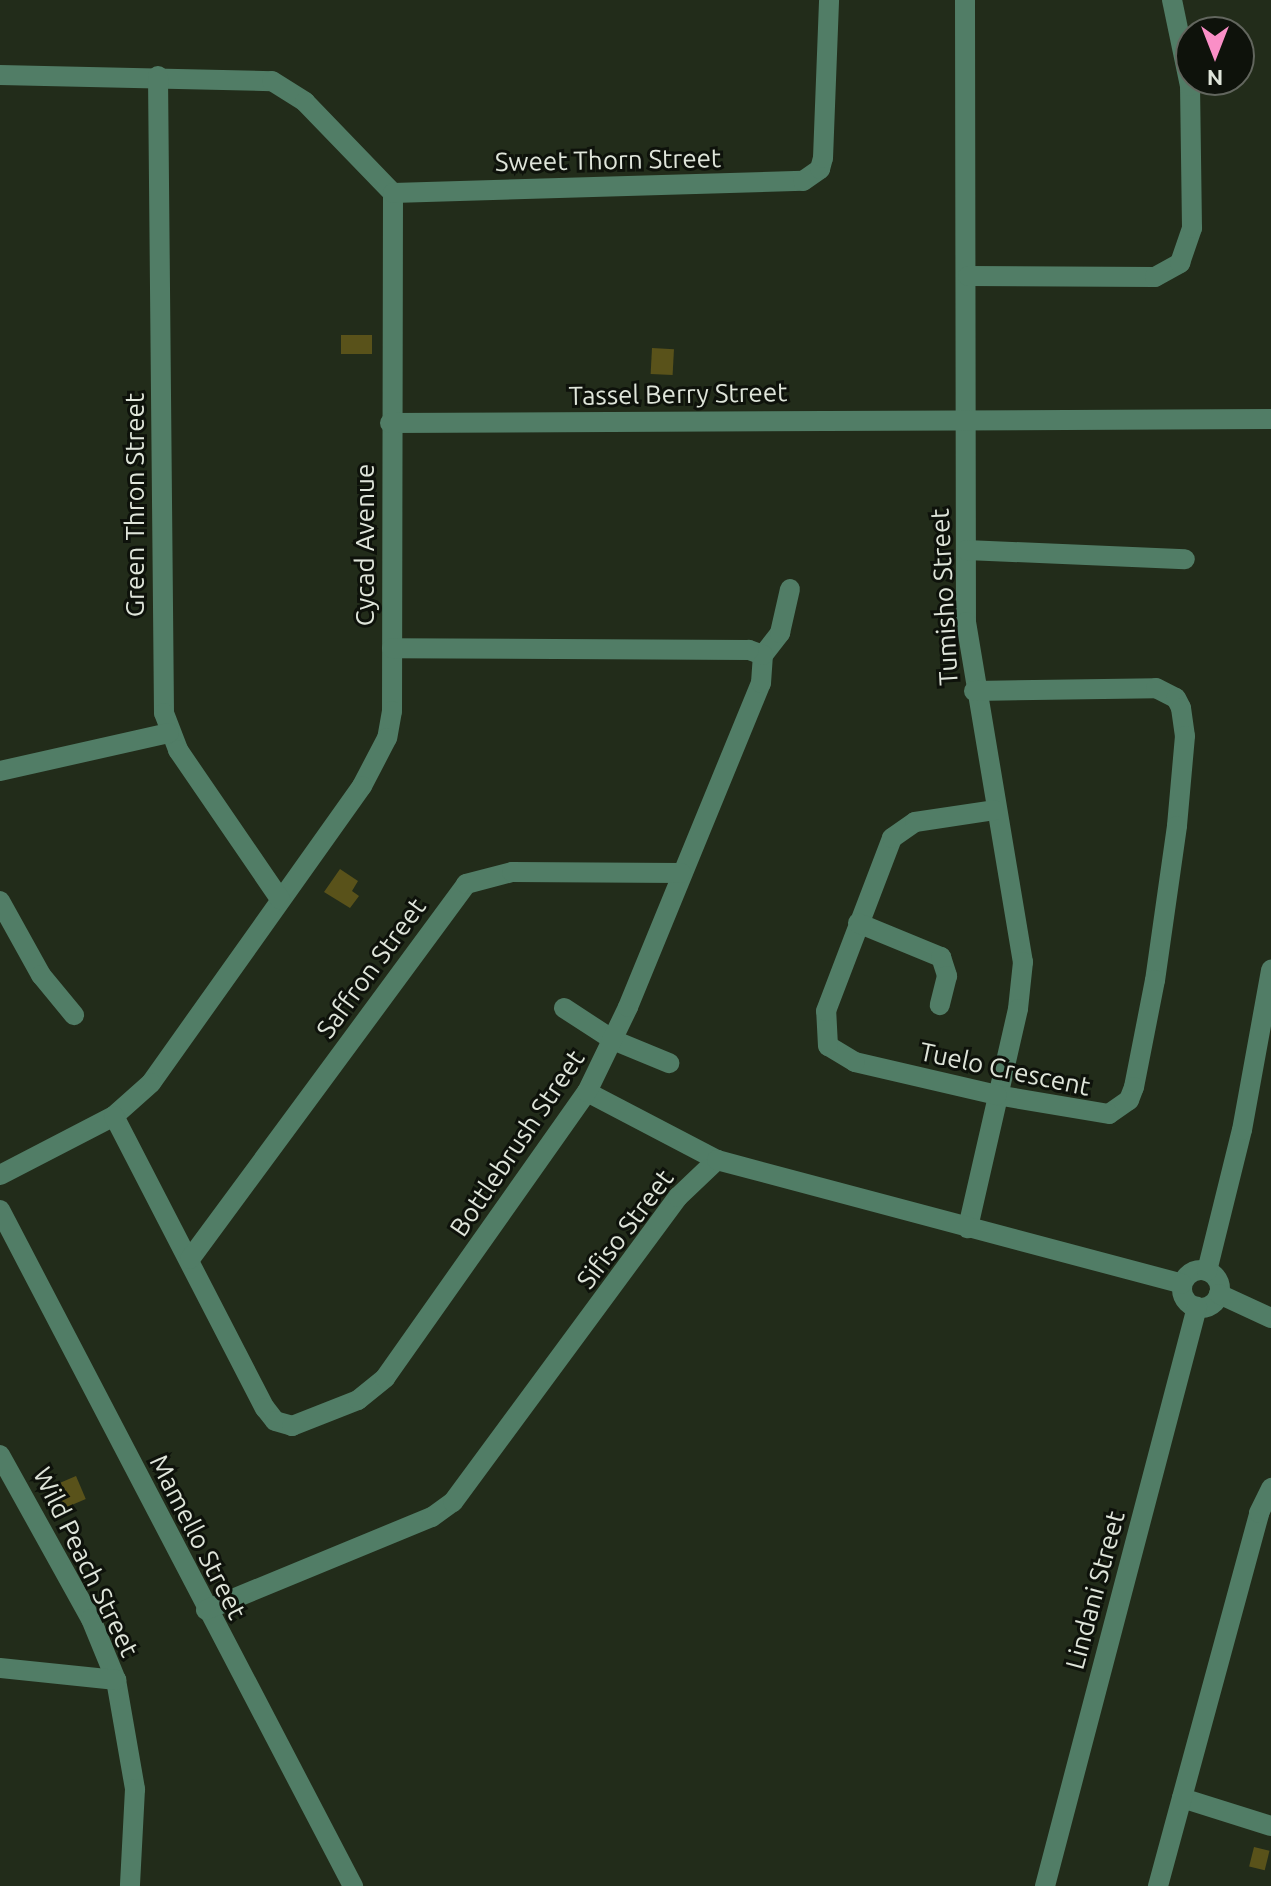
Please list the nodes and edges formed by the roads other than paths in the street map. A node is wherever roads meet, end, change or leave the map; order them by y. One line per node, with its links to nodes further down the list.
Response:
1 (829, 0): 6 (street, Sweet Thorn Street)
2 (965, 0): 7 (street, Tumisho Street)
3 (1172, 0): 7 (street)
4 (0, 75): 5 (street)
5 (158, 76): 6 (street); 17 (street, Green Thron Street)
6 (393, 193): 10 (street, Cycad Avenue)
7 (968, 276): 8 (street, Tumisho Street)
8 (966, 417): 9 (street, Tassel Berry Street); 10 (street, Tassel Berry Street); 11 (street, Tumisho Street)
9 (1271, 419)
10 (390, 423): 14 (street, Cycad Avenue)
11 (966, 550): 12 (street); 16 (street, Tumisho Street)
12 (1185, 559)
13 (790, 589): 15 (street, Bottlebrush Street)
14 (392, 648): 15 (street); 21 (street, Cycad Avenue)
15 (764, 664): 20 (street, Bottlebrush Street)
16 (974, 691): 19 (street, Tumisho Street); 31 (street, Tuelo Crescent)
17 (169, 733): 18 (street); 21 (street, Green Thron Street)
18 (0, 771)
19 (994, 810): 23 (street, Tuelo Crescent); 31 (street, Tumisho Street)
20 (681, 873): 28 (street, Bottlebrush Street); 37 (street, Saffron Street)
21 (280, 899): 32 (street, Cycad Avenue)
22 (0, 901): 27 (street)
23 (858, 923): 25 (street); 31 (street, Tuelo Crescent)
24 (1271, 970): 38 (street)
25 (940, 1005)
26 (564, 1008): 28 (street)
27 (74, 1015)
28 (613, 1040): 29 (street); 30 (street, Bottlebrush Street)
29 (669, 1063)
30 (587, 1092): 33 (street); 37 (street, Bottlebrush Street)
31 (997, 1095): 36 (street, Tumisho Street)
32 (114, 1116): 34 (street, Cycad Avenue); 37 (street)
33 (717, 1160): 36 (street); 45 (street, Sifiso Street)
34 (0, 1175)
35 (0, 1210): 45 (street, Mamello Street)
36 (968, 1228): 39 (street)
37 (190, 1259)
38 (1207, 1271): 39 (street); 40 (street)
39 (1182, 1284): 41 (street)
40 (1219, 1294): 41 (street); 42 (street)
41 (1197, 1307): 52 (street, Lindani Street)
42 (1271, 1318)
43 (0, 1455): 47 (street, Wild Peach Street)
44 (1271, 1488): 48 (street)
45 (206, 1610): 51 (street, Mamello Street)
46 (0, 1668): 47 (street)
47 (116, 1680): 50 (street, Wild Peach Street)
48 (1182, 1798): 49 (street); 53 (street)
49 (1271, 1826)
50 (130, 1886)
51 (353, 1886)
52 (1045, 1886)
53 (1158, 1886)

